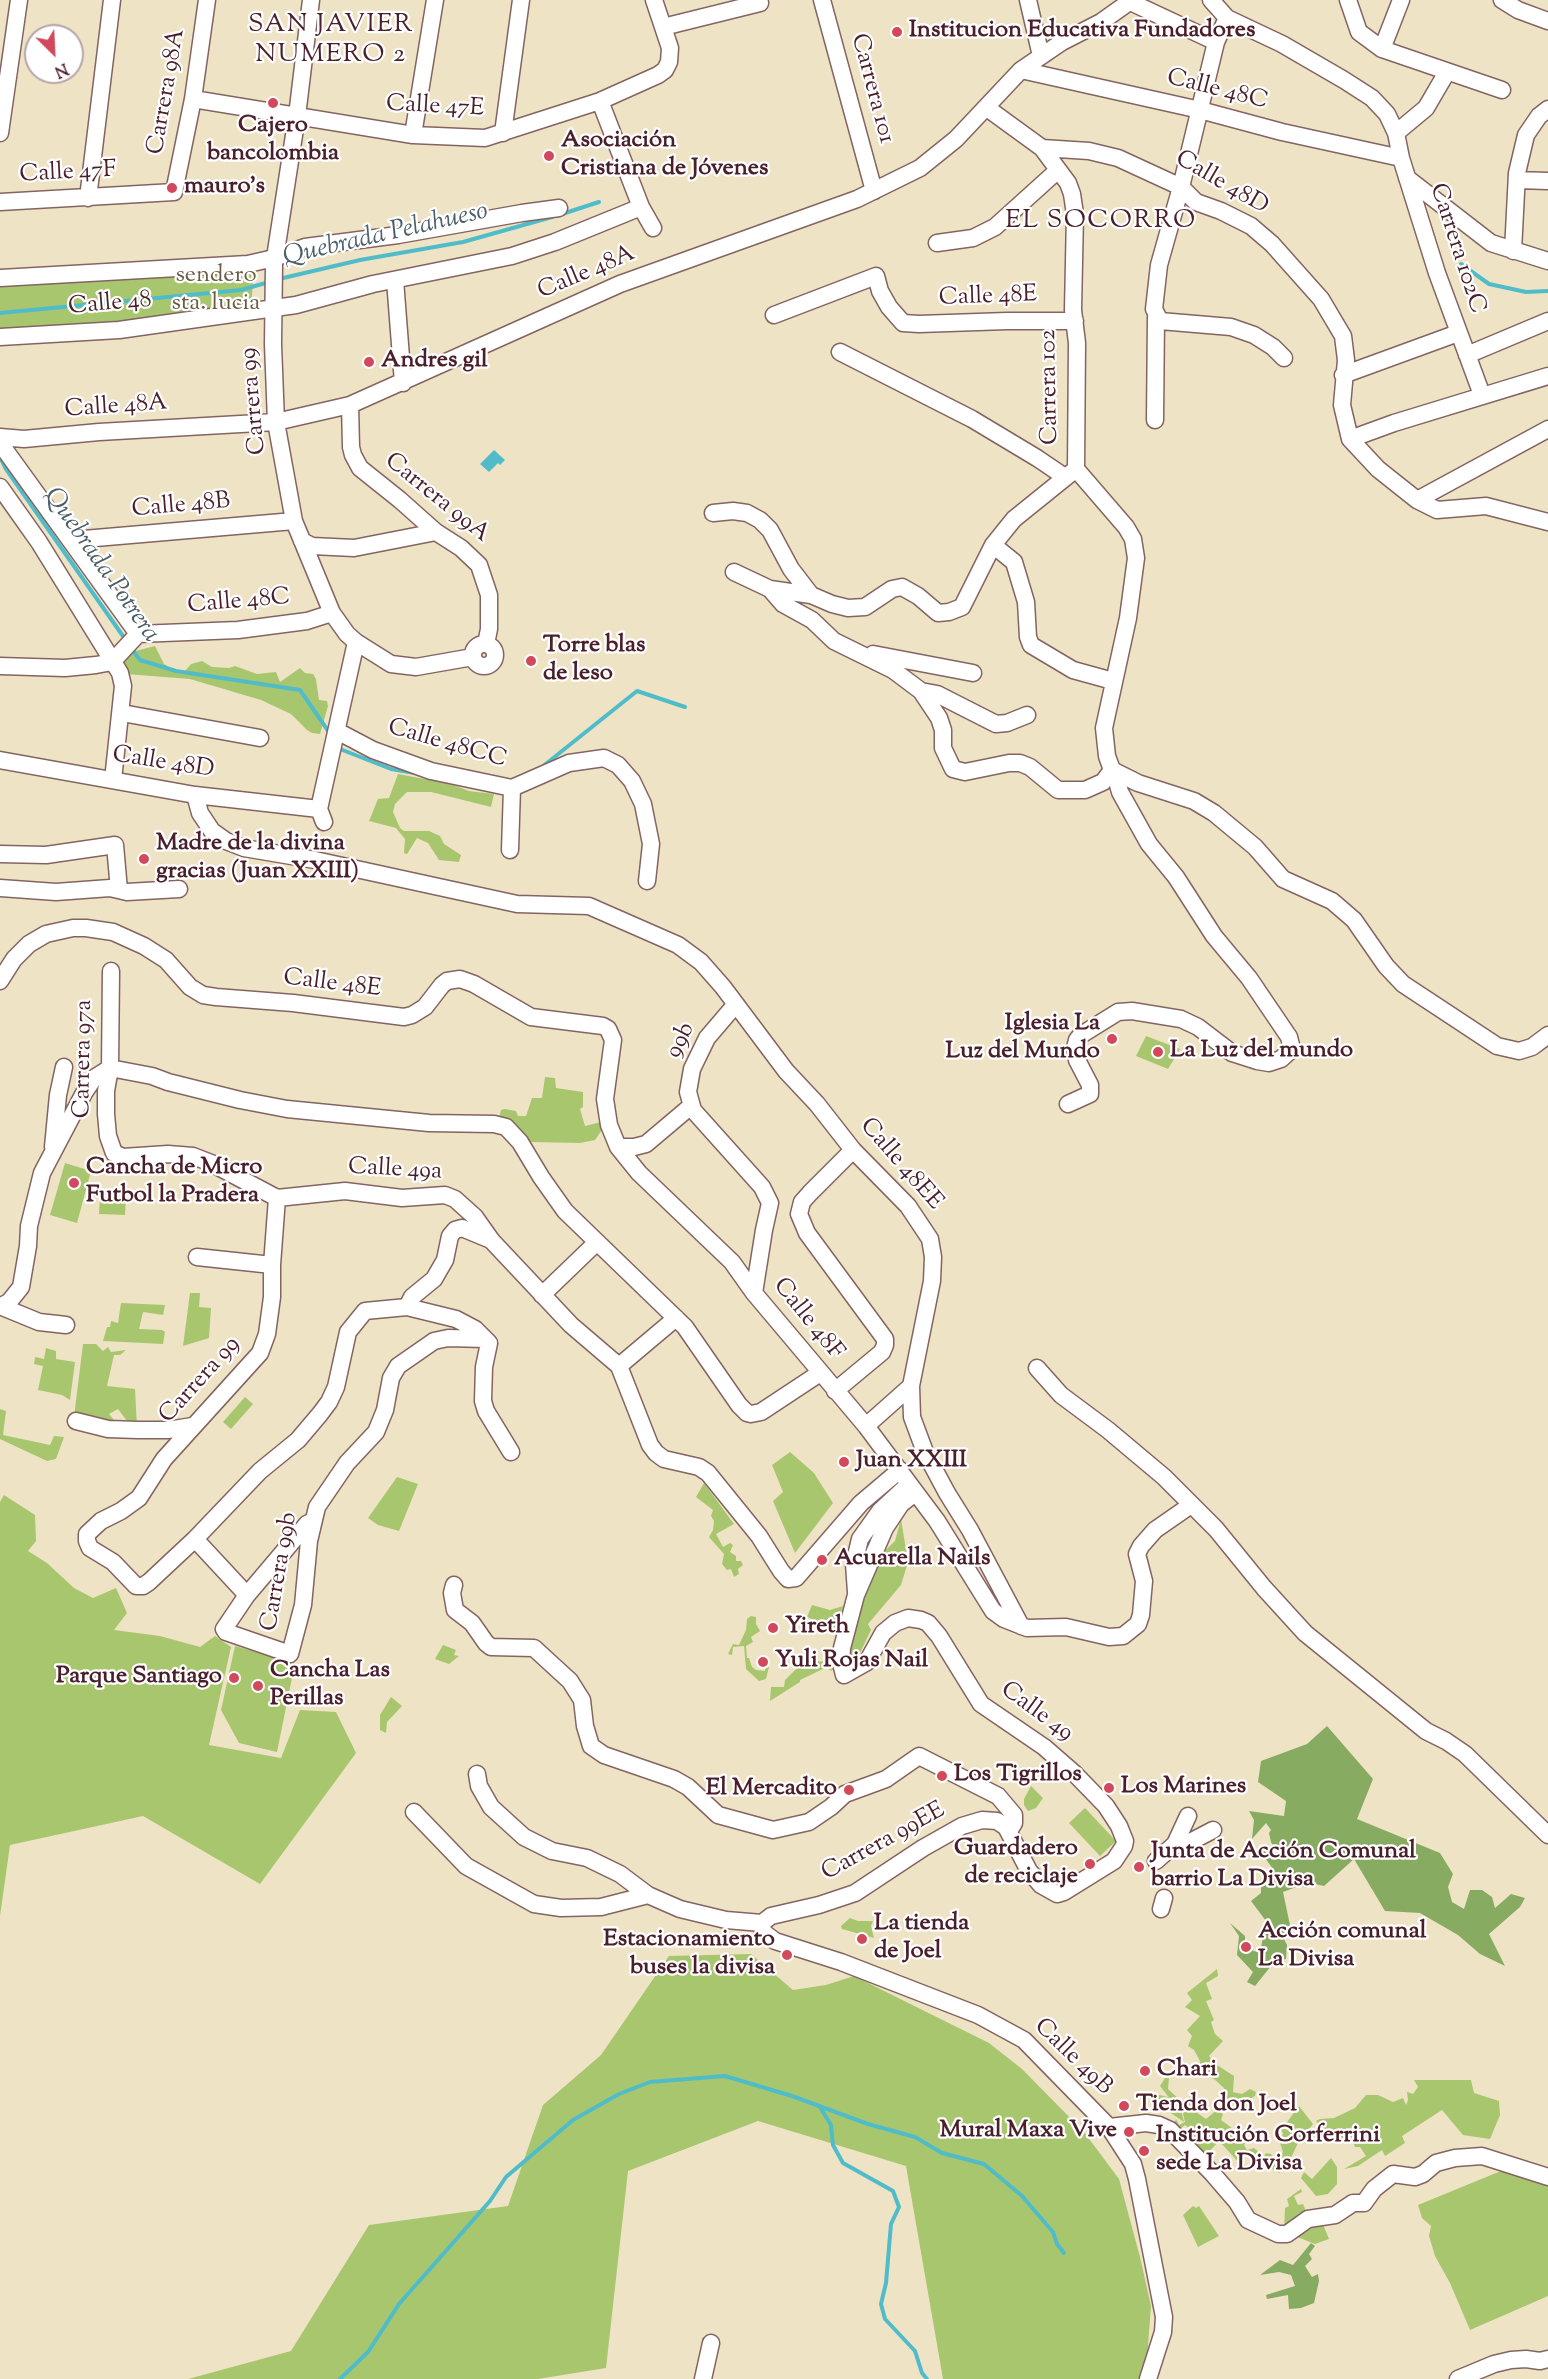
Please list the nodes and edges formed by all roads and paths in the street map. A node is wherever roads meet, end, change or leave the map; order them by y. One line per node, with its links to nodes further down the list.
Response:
1 (19, 0): 31 (street)
2 (112, 0): 44 (street)
3 (207, 0): 25 (street, Carrera 98A)
4 (311, 0): 30 (street, Carrera 99)
5 (435, 0): 34 (street)
6 (521, 0): 32 (street)
7 (654, 0): 18 (street)
8 (822, 0): 42 (street, Carrera 101)
9 (1028, 0): 21 (street)
10 (1211, 0): 16 (street)
11 (1348, 0): 20 (street)
12 (1401, 0): 20 (street)
13 (1502, 0): 17 (street)
14 (1129, 1): 19 (street); 21 (street, Calle 48A)
15 (760, 3): 18 (street)
16 (1227, 18): 19 (street); 33 (street, Carrera 102C)
17 (1548, 21)
18 (663, 27): 26 (street, Calle 47E)
19 (1216, 42): 29 (street)
20 (1382, 49): 23 (street)
21 (1041, 56): 22 (street, Calle 48A)
22 (1021, 70): 27 (street, Calle 48A); 29 (street, Calle 48C)
23 (1448, 72): 24 (street); 33 (street)
24 (1502, 90)
25 (193, 99): 30 (street, Calle 47E); 43 (street, Carrera 98A)
26 (600, 101): 32 (street, Calle 47E); 46 (street)
27 (987, 108): 35 (street, Carrera 102); 42 (street, Calle 48A)
28 (1548, 109): 39 (street)
29 (1200, 110): 36 (street, Calle 48C); 41 (street)
30 (297, 116): 34 (street, Calle 47E); 51 (street, Carrera 99)
31 (0, 133)
32 (503, 133): 34 (street, Calle 47E)
33 (1396, 133): 36 (street, Carrera 102C)
34 (413, 135)
35 (1042, 148): 37 (street, Carrera 102); 41 (street, Calle 48D)
36 (1401, 158): 38 (street, Carrera 102C)
37 (1057, 171): 49 (street); 58 (street, Carrera 102)
38 (1407, 178): 50 (street); 60 (street, Carrera 102C)
39 (1517, 180): 40 (street); 50 (street)
40 (1548, 181)
41 (1181, 187): 57 (street); 65 (street, Calle 48D)
42 (874, 191): 67 (street, Calle 48A)
43 (174, 192): 44 (street, Calle 47F)
44 (88, 198): 45 (street, Calle 47F)
45 (0, 202)
46 (641, 207): 48 (street); 54 (street, Calle 48)
47 (558, 208): 51 (street, Calle 48)
48 (653, 228)
49 (937, 243)
50 (1514, 251): 52 (street)
51 (274, 261): 53 (street, Calle 48); 55 (street, Carrera 99)
52 (1548, 261)
53 (0, 278)
54 (394, 280): 55 (street, Calle 48); 67 (street)
55 (274, 305): 61 (street, Calle 48); 71 (street, Carrera 99)
56 (774, 315): 58 (street, Calle 48E)
57 (1162, 319): 64 (street); 70 (street)
58 (1075, 321): 76 (street, Carrera 102)
59 (1548, 321): 63 (street)
60 (1458, 333): 63 (street, Carrera 102C); 65 (street)
61 (0, 337)
62 (840, 352): 76 (street)
63 (1467, 355): 68 (street, Carrera 102C)
64 (1284, 358)
65 (1345, 367): 75 (street, Calle 48D)
66 (1548, 376): 68 (street)
67 (403, 383): 69 (street, Calle 48A)
68 (1482, 395): 75 (street)
69 (350, 405): 71 (street, Calle 48A); 82 (street, Carrera 99A)
70 (1155, 420)
71 (276, 422): 73 (street, Calle 48A); 80 (street, Carrera 99)
72 (1548, 429): 78 (street)
73 (0, 437)
74 (0, 443): 83 (street)
75 (1355, 445): 78 (street)
76 (1070, 473): 85 (street, Carrera 102); 96 (street)
77 (0, 487): 93 (street)
78 (1417, 500): 81 (street)
79 (713, 513): 88 (street)
80 (294, 521): 83 (street, Calle 48B); 84 (street, Carrera 99)
81 (1548, 522)
82 (435, 532): 84 (street); 91 (street, Carrera 99A)
83 (72, 540): 90 (street)
84 (302, 541): 89 (street, Carrera 99)
85 (993, 545): 88 (street, Carrera 102); 96 (street)
86 (734, 572): 87 (street)
87 (770, 589): 88 (street); 92 (street)
88 (811, 595)
89 (332, 613): 90 (street, Calle 48C); 91 (street)
90 (136, 635): 93 (street)
91 (356, 642): 100 (street)
92 (855, 651): 95 (street); 97 (street)
93 (114, 659): 94 (street); 98 (street)
94 (0, 666)
95 (973, 673)
96 (1113, 681): 103 (street)
97 (921, 691): 99 (street); 103 (street)
98 (122, 713): 101 (street); 104 (street)
99 (1027, 715)
100 (336, 733): 105 (street, Calle 48CC); 106 (street, Calle 48D)
101 (260, 738)
102 (0, 760): 104 (street, Calle 48D)
103 (1117, 773): 117 (street); 120 (street)
104 (113, 780): 106 (street, Calle 48D)
105 (512, 788): 107 (street); 109 (street)
106 (195, 795): 115 (street, Calle 48EE)
107 (510, 850)
108 (0, 854): 111 (street)
109 (647, 881)
110 (0, 888): 111 (street)
111 (118, 890): 112 (street)
112 (179, 890)
113 (111, 971): 119 (street, Carrera 97a)
114 (0, 981): 116 (street, Calle 48E)
115 (736, 1004): 121 (street, 99b); 123 (street, Calle 48EE)
116 (608, 1029): 122 (street, Calle 48F)
117 (1548, 1035)
118 (64, 1066): 124 (street)
119 (110, 1068): 124 (street); 125 (street, Carrera 97a); 127 (street)
120 (1068, 1104)
121 (691, 1106): 122 (street); 130 (street)
122 (618, 1147): 130 (street, Calle 48F)
123 (854, 1150): 140 (street, Calle 48EE); 141 (street)
124 (51, 1156): 132 (street)
125 (277, 1198): 126 (street, Calle 49a); 129 (street, Carrera 99)
126 (492, 1241): 131 (street, Calle 49a); 133 (street)
127 (596, 1243): 131 (street); 134 (street)
128 (197, 1257): 129 (street)
129 (272, 1265): 143 (street, Carrera 99)
130 (754, 1293): 139 (street, Calle 48F)
131 (542, 1295): 137 (street, Calle 49a)
132 (0, 1306): 135 (street)
133 (407, 1307): 136 (street); 149 (street)
134 (676, 1317): 137 (street); 139 (street)
135 (66, 1325)
136 (485, 1339): 145 (street); 148 (street, Carrera 99b)
137 (620, 1366): 146 (street)
138 (1037, 1368): 147 (street)
139 (820, 1373): 141 (street, Calle 48F)
140 (911, 1386): 144 (street); 152 (street, Calle 48EE)
141 (835, 1391): 144 (street, Calle 48F)
142 (76, 1421): 143 (street)
143 (192, 1426): 149 (street, Carrera 99)
144 (866, 1426): 146 (street, Calle 48F)
145 (511, 1452)
146 (908, 1482): 152 (street, Calle 48F); 156 (street, Calle 49)
147 (1191, 1505): 152 (street); 158 (street)
148 (313, 1521): 151 (street); 151 (street, Carrera 99b)
149 (195, 1539): 151 (street)
150 (454, 1585): 156 (street)
151 (247, 1595)
152 (1021, 1626)
153 (477, 1774): 161 (street)
154 (414, 1812): 161 (street)
155 (1188, 1816): 159 (street)
156 (1003, 1826): 162 (street, Carrera 99EE)
157 (1214, 1830): 159 (street)
158 (1548, 1834)
159 (1173, 1846): 160 (street)
160 (1156, 1861)
161 (648, 1895): 162 (street)
162 (762, 1923): 163 (street, Calle 49B)
163 (1109, 2127): 164 (street, Calle 49B); 168 (street, Calle 49B)
164 (1548, 2177)
165 (711, 2343): 167 (street)
166 (1548, 2359): 169 (street)
167 (703, 2379)
168 (1148, 2379)
169 (1458, 2379)

